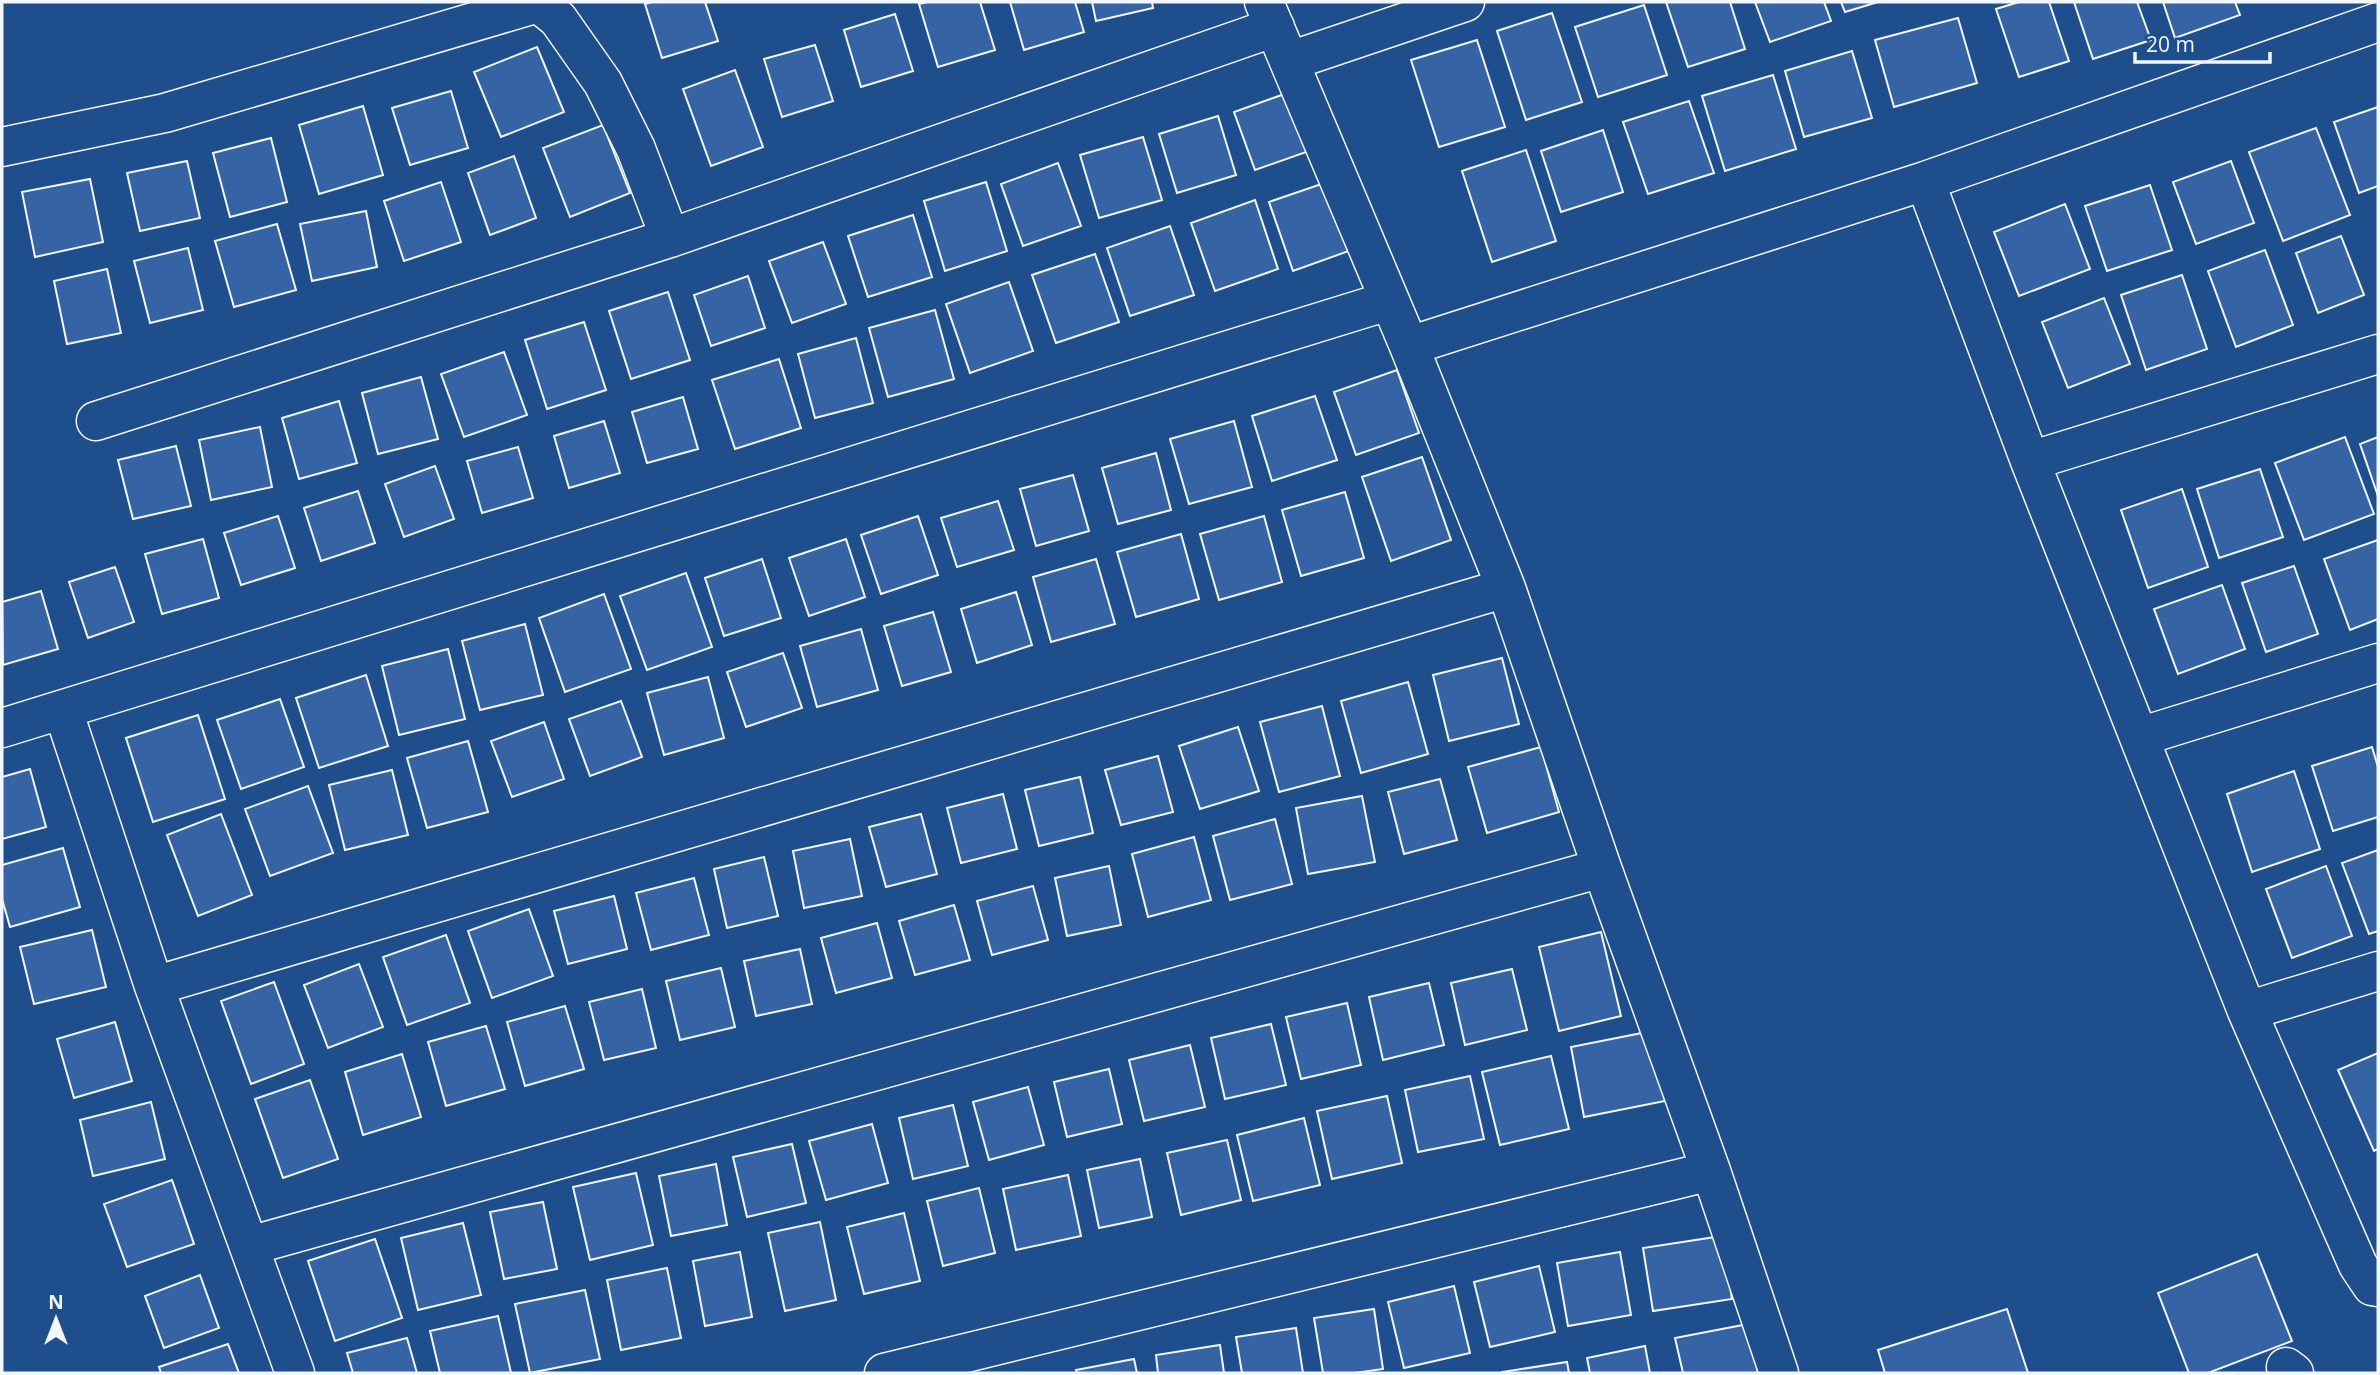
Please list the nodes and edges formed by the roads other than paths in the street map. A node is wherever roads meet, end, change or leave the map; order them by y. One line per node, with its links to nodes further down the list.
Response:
1 (1465, 2): 5 (street)
2 (537, 3): 6 (street); 8 (street)
3 (1270, 14): 5 (street); 8 (street)
4 (2378, 22): 7 (street)
5 (1290, 61): 9 (street)
6 (2, 147)
7 (1925, 181): 10 (street); 13 (street)
8 (670, 238): 12 (street)
9 (1388, 301): 10 (street); 16 (street)
10 (1409, 346): 14 (street)
11 (2378, 354): 13 (street)
12 (96, 421)
13 (2030, 461): 18 (street)
14 (1506, 588): 19 (street); 21 (street)
15 (2378, 663): 18 (street)
16 (63, 710): 17 (street); 21 (street)
17 (2, 728)
18 (2139, 737): 22 (street)
19 (1602, 868): 23 (street); 24 (street)
20 (2378, 971): 22 (street)
21 (154, 986): 24 (street)
22 (2247, 1011): 25 (street)
23 (1711, 1171): 27 (street); 28 (street)
24 (249, 1246): 26 (street)
25 (2378, 1287)
26 (295, 1373)
27 (884, 1373)
28 (1779, 1373)

